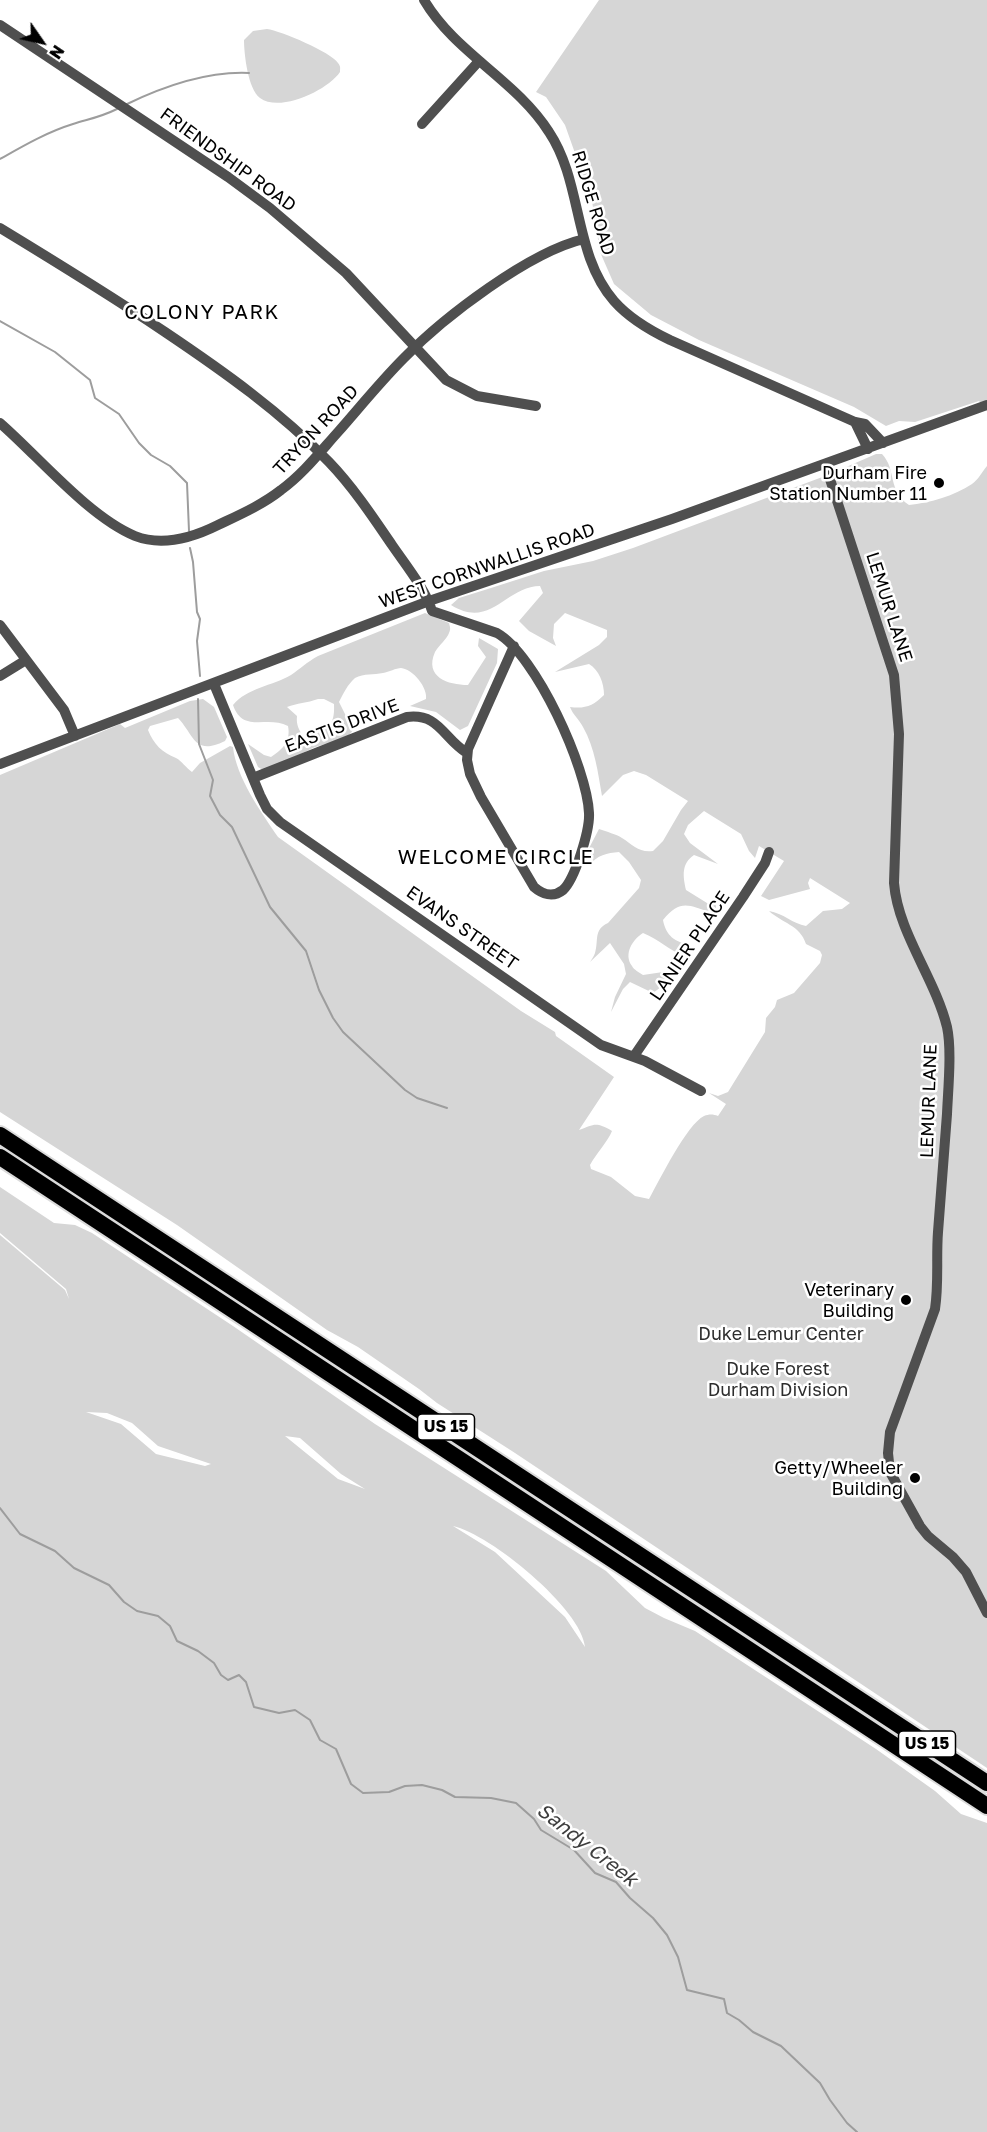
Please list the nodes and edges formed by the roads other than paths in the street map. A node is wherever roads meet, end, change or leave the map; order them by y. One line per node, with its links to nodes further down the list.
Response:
1 (424, 0): 3 (street, RIDGE ROAD)
2 (0, 25): 7 (street, FRIENDSHIP ROAD)
3 (479, 61): 4 (street); 6 (street, RIDGE ROAD)
4 (422, 124)
5 (0, 228): 14 (street)
6 (584, 239): 7 (street, TRYON ROAD); 10 (street, RIDGE ROAD)
7 (415, 347): 9 (street, FRIENDSHIP ROAD); 14 (street, TRYON ROAD)
8 (987, 405): 12 (street, WEST CORNWALLIS ROAD)
9 (536, 406)
10 (855, 422): 12 (street, RIDGE ROAD); 13 (street)
11 (0, 423): 14 (street, TRYON ROAD)
12 (883, 443): 13 (street, WEST CORNWALLIS ROAD)
13 (868, 449): 15 (street, WEST CORNWALLIS ROAD)
14 (320, 453): 16 (street)
15 (825, 464): 16 (street, WEST CORNWALLIS ROAD); 31 (street, LEMUR LANE)
16 (429, 601): 18 (street); 21 (street, WEST CORNWALLIS ROAD)
17 (0, 625): 19 (street)
18 (514, 646): 23 (street); 23 (street)
19 (26, 660): 20 (street); 22 (street)
20 (0, 676)
21 (214, 684): 22 (street, WEST CORNWALLIS ROAD); 25 (street, EVANS STREET)
22 (75, 735): 24 (street, WEST CORNWALLIS ROAD)
23 (467, 753): 25 (street, EASTIS DRIVE)
24 (0, 764)
25 (253, 778): 27 (street, EVANS STREET)
26 (769, 852): 27 (street, LANIER PLACE)
27 (634, 1056): 28 (street, EVANS STREET)
28 (701, 1091)
29 (3, 1136): 32 (highway, US 15)
30 (0, 1157): 33 (highway, US 15)
31 (987, 1613)
32 (987, 1783)
33 (985, 1805)

